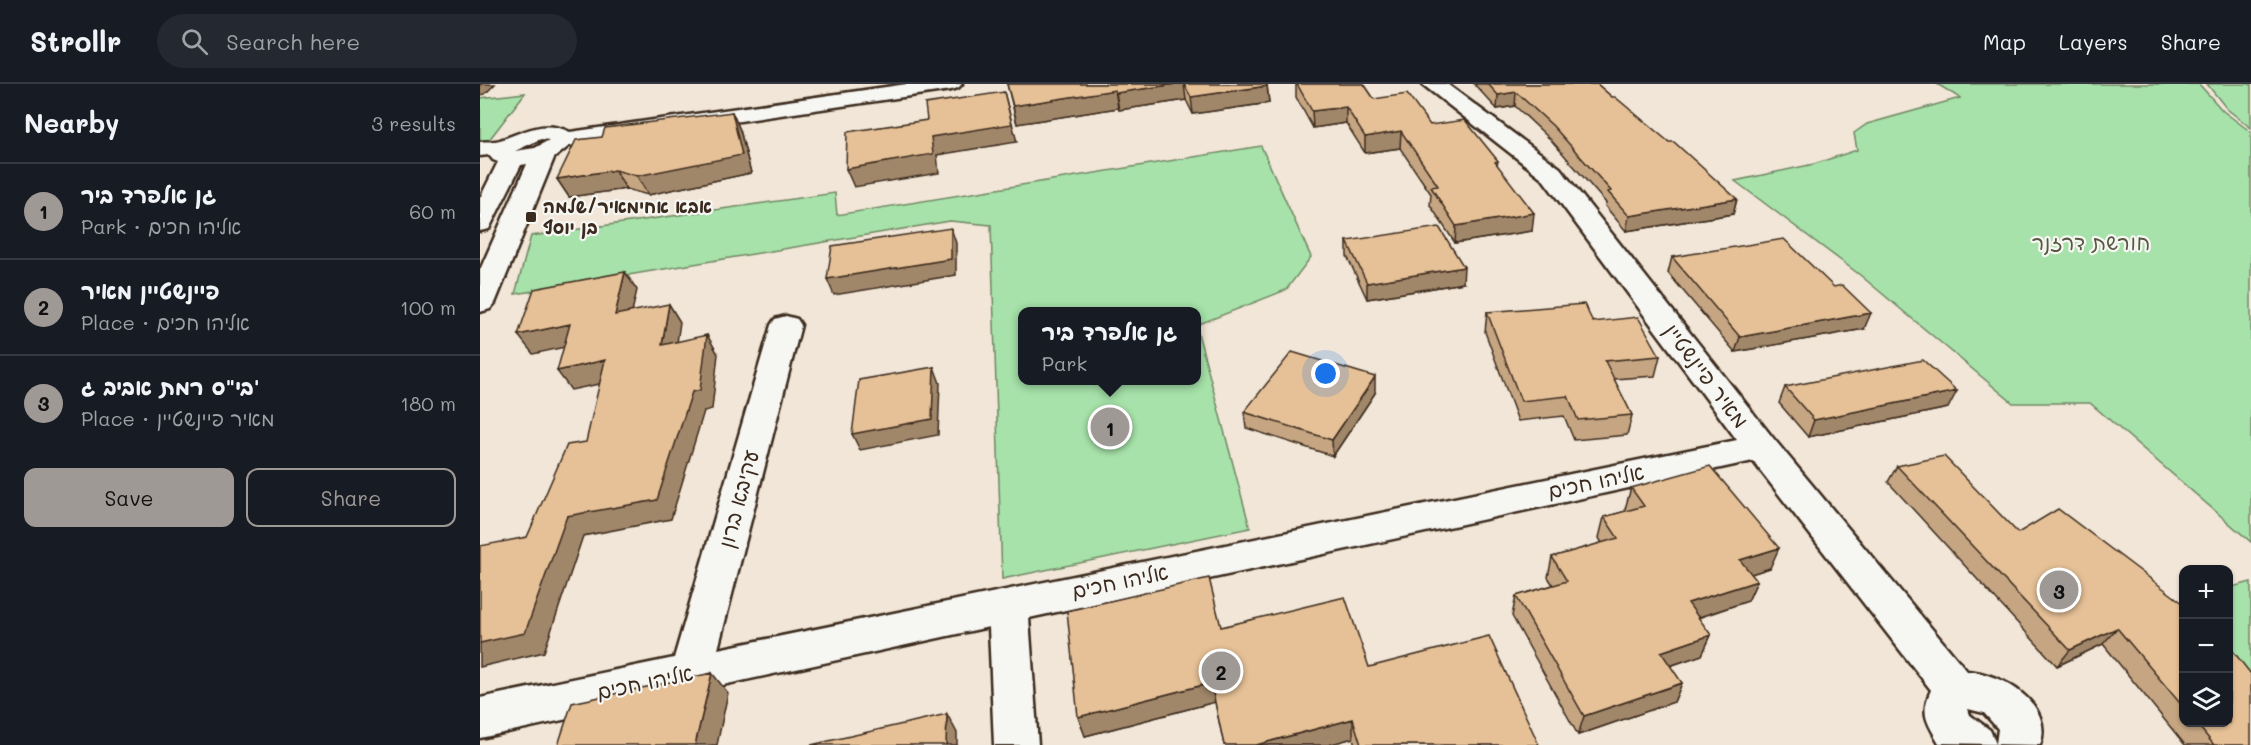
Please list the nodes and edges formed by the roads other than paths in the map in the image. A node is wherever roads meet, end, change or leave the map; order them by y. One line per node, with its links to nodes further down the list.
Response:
1 (951, 84): 3 (street)
2 (1433, 84): 9 (street, מאיר פיינשטיין)
3 (554, 147): 5 (street); 7 (street)
4 (480, 149): 5 (street)
5 (508, 153): 6 (street)
6 (480, 223)
7 (480, 303)
8 (786, 325): 11 (street, עקיבא ברון)
9 (1761, 447): 10 (street, אליהו חכים); 12 (street, מאיר פיינשטיין)
10 (1008, 606): 11 (street, אליהו חכים); 14 (street)
11 (691, 673): 13 (street, אליהו חכים)
12 (1957, 691): 15 (street); 16 (street)
13 (480, 718)
14 (1016, 745)
15 (1974, 745)
16 (2018, 745)

